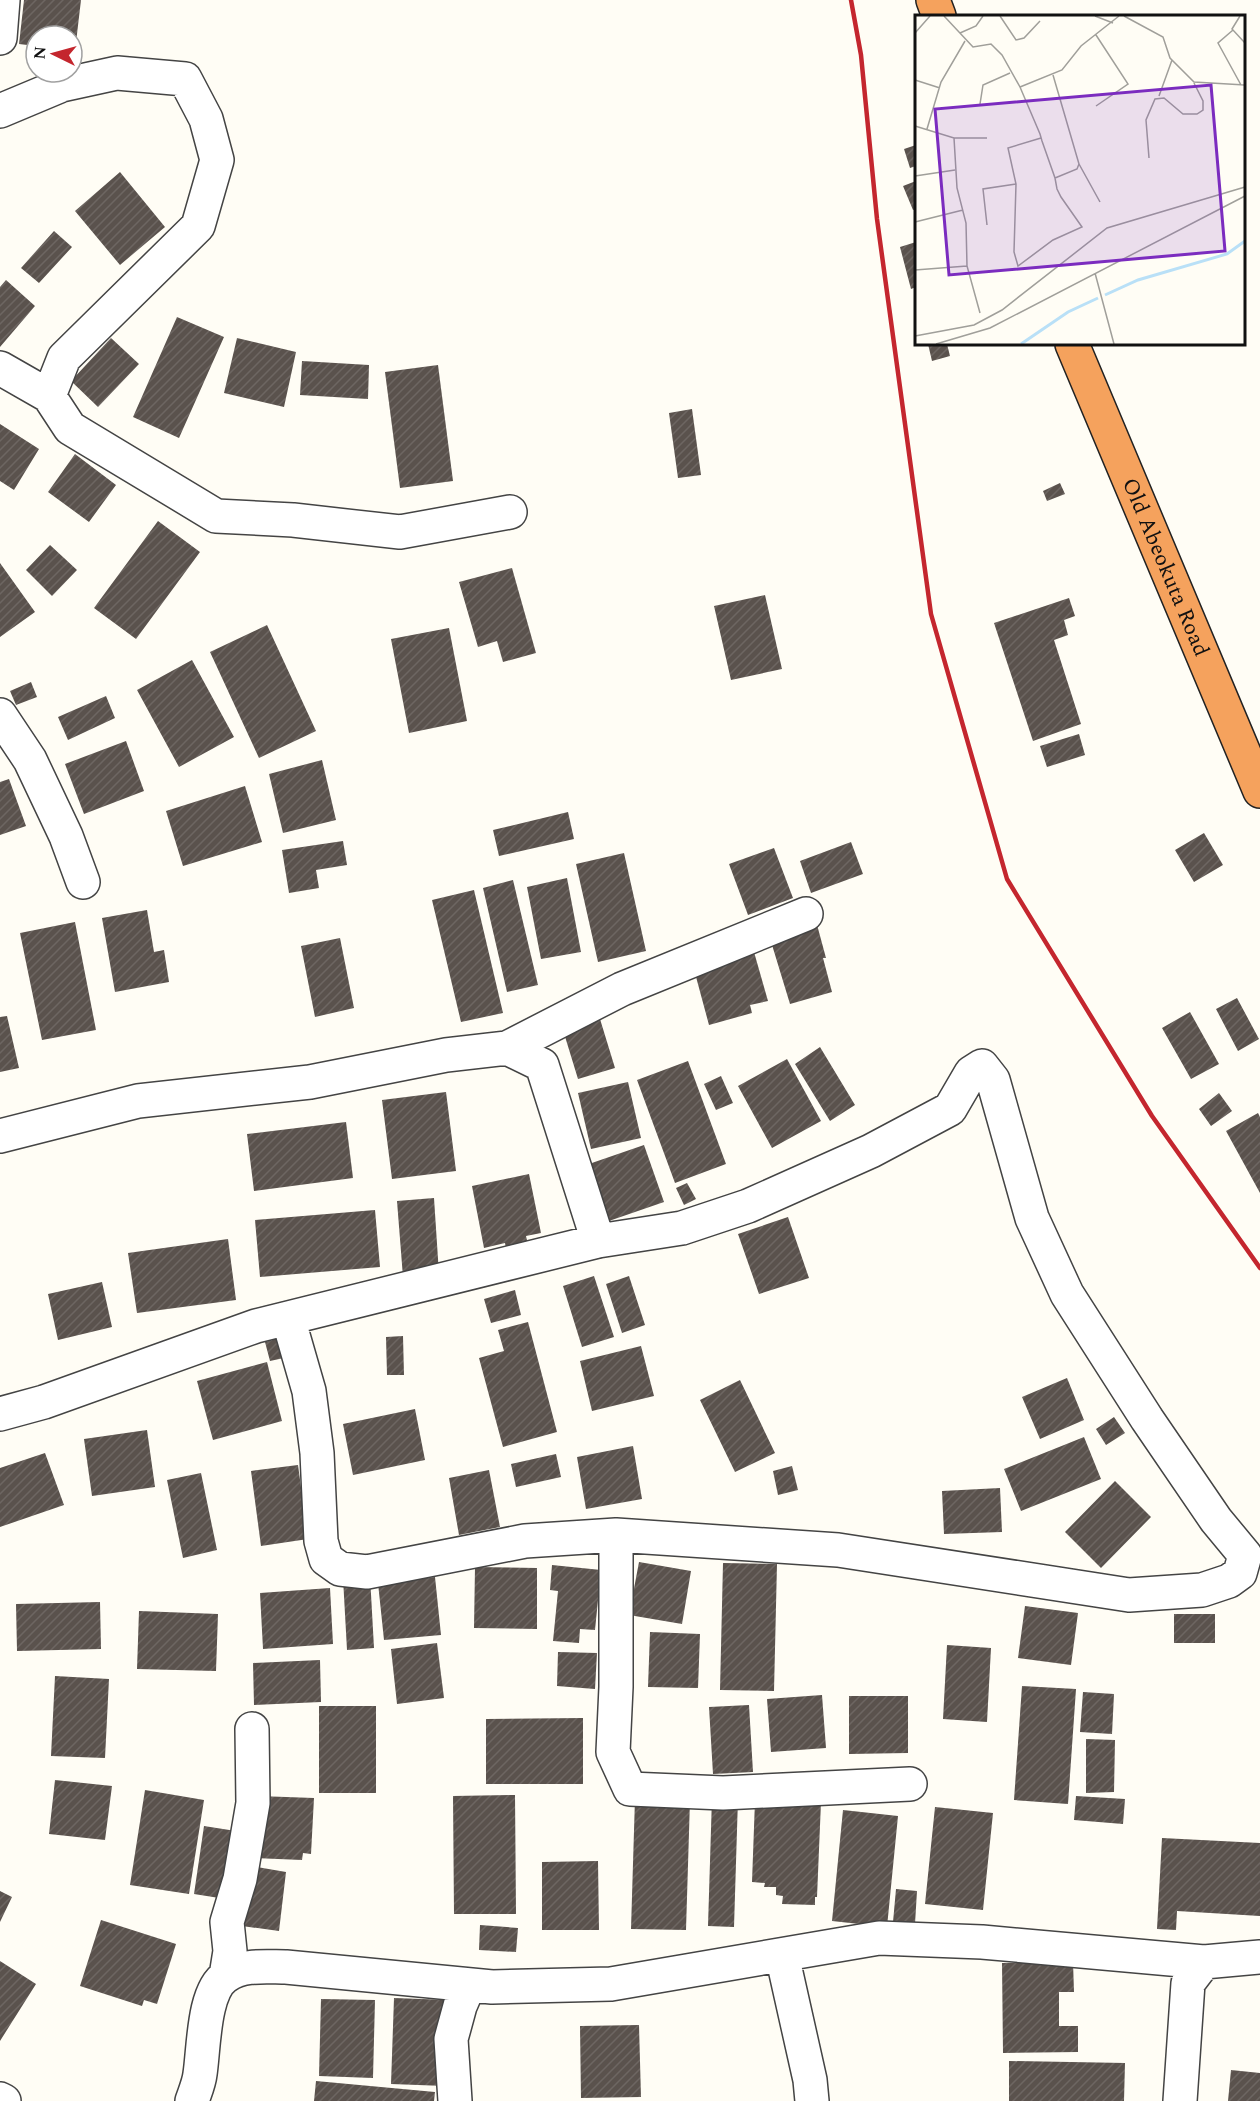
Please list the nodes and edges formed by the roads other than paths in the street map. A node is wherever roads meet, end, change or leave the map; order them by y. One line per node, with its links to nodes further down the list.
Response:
1 (3, 0): 4 (street)
2 (933, 0): 3 (highway)
3 (939, 15)
4 (0, 38)
5 (0, 111): 8 (street)
6 (1072, 345): 11 (highway, Old Abeokuta Road)
7 (0, 368): 8 (street)
8 (49, 396): 9 (street)
9 (510, 512)
10 (0, 715): 12 (street)
11 (1260, 791)
12 (83, 882)
13 (806, 914): 14 (street)
14 (507, 1048): 15 (street); 16 (street)
15 (0, 1136)
16 (598, 1241): 17 (street); 19 (street)
17 (288, 1318): 18 (street); 19 (street)
18 (0, 1414)
19 (616, 1535): 21 (street)
20 (252, 1728): 24 (street)
21 (910, 1784)
22 (782, 1954): 25 (street); 26 (street); 31 (street)
23 (1260, 1957): 25 (street)
24 (236, 1964): 26 (street); 29 (street)
25 (1196, 1972): 32 (street)
26 (469, 1985): 30 (street)
27 (0, 2099): 28 (street)
28 (4, 2101)
29 (192, 2101)
30 (455, 2101)
31 (812, 2101)
32 (1180, 2101)

